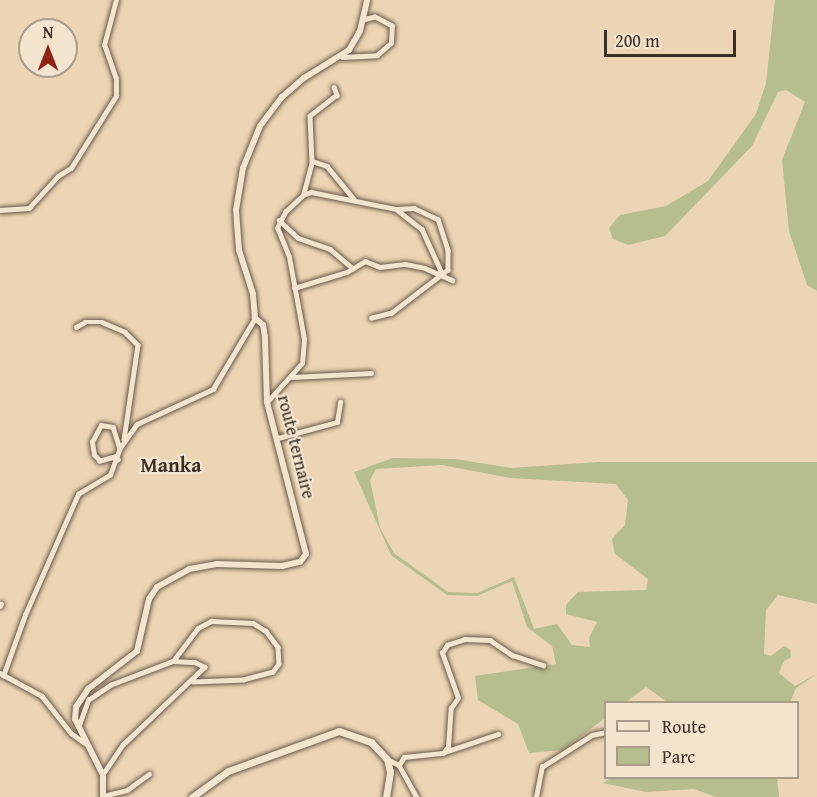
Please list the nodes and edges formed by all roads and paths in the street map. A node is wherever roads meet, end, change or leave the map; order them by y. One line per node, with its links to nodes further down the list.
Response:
1 (116, 0): 10 (street)
2 (367, 0): 3 (street)
3 (363, 20): 4 (street); 4 (street)
4 (342, 57): 16 (street, route ternaire)
5 (334, 87): 6 (street)
6 (312, 161): 7 (street); 8 (street)
7 (303, 195): 8 (street); 11 (street)
8 (354, 199): 9 (street)
9 (396, 209): 13 (street); 13 (street)
10 (0, 210)
11 (279, 220): 12 (street); 15 (street)
12 (353, 268): 13 (street); 15 (street)
13 (441, 274): 14 (street); 17 (street)
14 (452, 279)
15 (294, 288): 20 (street)
16 (255, 318): 21 (street, route ternaire); 24 (street)
17 (372, 318)
18 (76, 327): 24 (street)
19 (371, 373): 20 (street)
20 (292, 376): 21 (street)
21 (267, 402): 23 (street, route ternaire)
22 (340, 402): 23 (street)
23 (278, 438): 30 (street, route ternaire)
24 (120, 448): 25 (street); 25 (street)
25 (118, 461): 28 (street)
26 (173, 661): 29 (street); 29 (street); 30 (street)
27 (543, 665): 34 (street)
28 (1, 675): 33 (street)
29 (193, 682): 38 (street)
30 (80, 725): 33 (street)
31 (604, 732): 43 (street)
32 (498, 734): 34 (street)
33 (85, 743): 38 (street)
34 (443, 753): 36 (street)
35 (387, 759): 36 (street); 40 (main road); 41 (main road)
36 (399, 765): 42 (street)
37 (149, 774): 39 (street)
38 (103, 775): 39 (street)
39 (103, 796)
40 (192, 797)
41 (386, 797)
42 (417, 797)
43 (536, 797)

